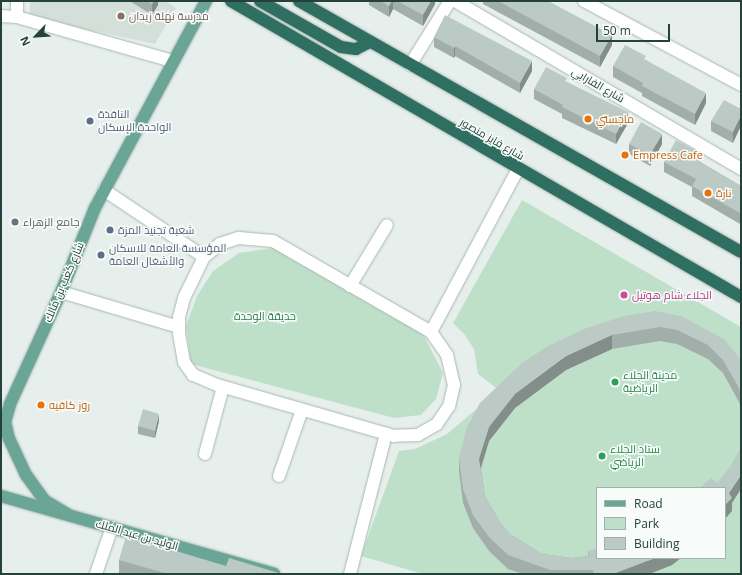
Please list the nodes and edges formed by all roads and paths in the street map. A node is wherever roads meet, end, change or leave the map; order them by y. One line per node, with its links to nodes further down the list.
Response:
1 (17, 1): 10 (street)
2 (206, 1): 12 (main road, شارع كعب بن مالك)
3 (231, 1): 15 (highway, شارع فايز منصور)
4 (260, 1): 11 (highway)
5 (299, 1): 11 (highway)
6 (450, 1): 13 (street)
7 (455, 1): 16 (street, شارع الفارابي)
8 (584, 1): 14 (street)
9 (1, 16): 10 (street)
10 (17, 16): 12 (street)
11 (370, 42): 13 (highway)
12 (173, 61): 17 (main road, شارع كعب بن مالك)
13 (410, 65): 19 (highway)
14 (741, 85)
15 (518, 169): 23 (highway, شارع فايز منصور); 25 (street)
16 (741, 169)
17 (104, 190): 20 (street); 22 (main road, شارع كعب بن مالك)
18 (387, 225): 21 (street)
19 (741, 252)
20 (204, 257): 21 (street); 24 (street)
21 (350, 286): 25 (street)
22 (61, 292): 24 (street); 32 (main road, شارع كعب بن مالك)
23 (741, 296)
24 (179, 327): 26 (street)
25 (431, 332): 28 (street)
26 (223, 387): 27 (street); 29 (street)
27 (302, 410): 28 (street); 30 (street)
28 (386, 434): 36 (street)
29 (205, 454)
30 (279, 476)
31 (1, 496): 32 (main road, الوليد بن عبد الملك)
32 (67, 514): 33 (main road, الوليد بن عبد الملك)
33 (112, 528): 34 (street); 35 (main road, الوليد بن عبد الملك)
34 (96, 574)
35 (274, 574)
36 (350, 574)

